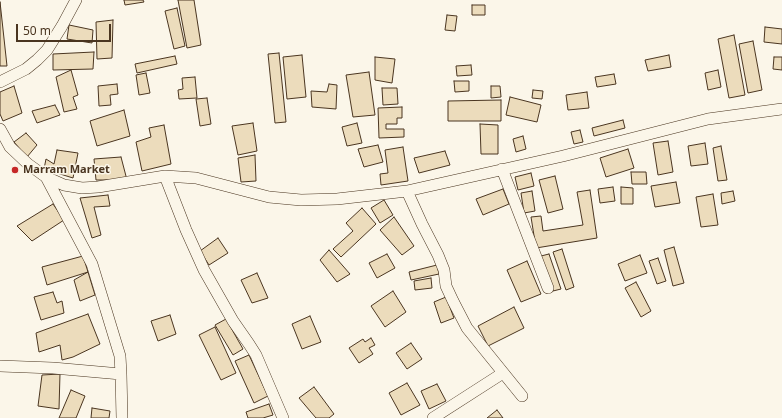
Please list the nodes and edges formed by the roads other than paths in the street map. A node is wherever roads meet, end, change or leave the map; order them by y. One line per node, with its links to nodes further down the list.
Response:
1 (76, 0): 2 (street)
2 (0, 82)
3 (782, 109): 5 (street)
4 (0, 129): 7 (street)
5 (502, 169): 8 (street); 9 (street)
6 (165, 176): 7 (street); 8 (street); 15 (street)
7 (46, 177): 12 (street)
8 (408, 191): 11 (street)
9 (548, 288)
10 (0, 366): 12 (street)
11 (504, 372): 13 (street); 16 (street)
12 (122, 374): 14 (street)
13 (522, 396)
14 (122, 418)
15 (283, 418)
16 (433, 418)

